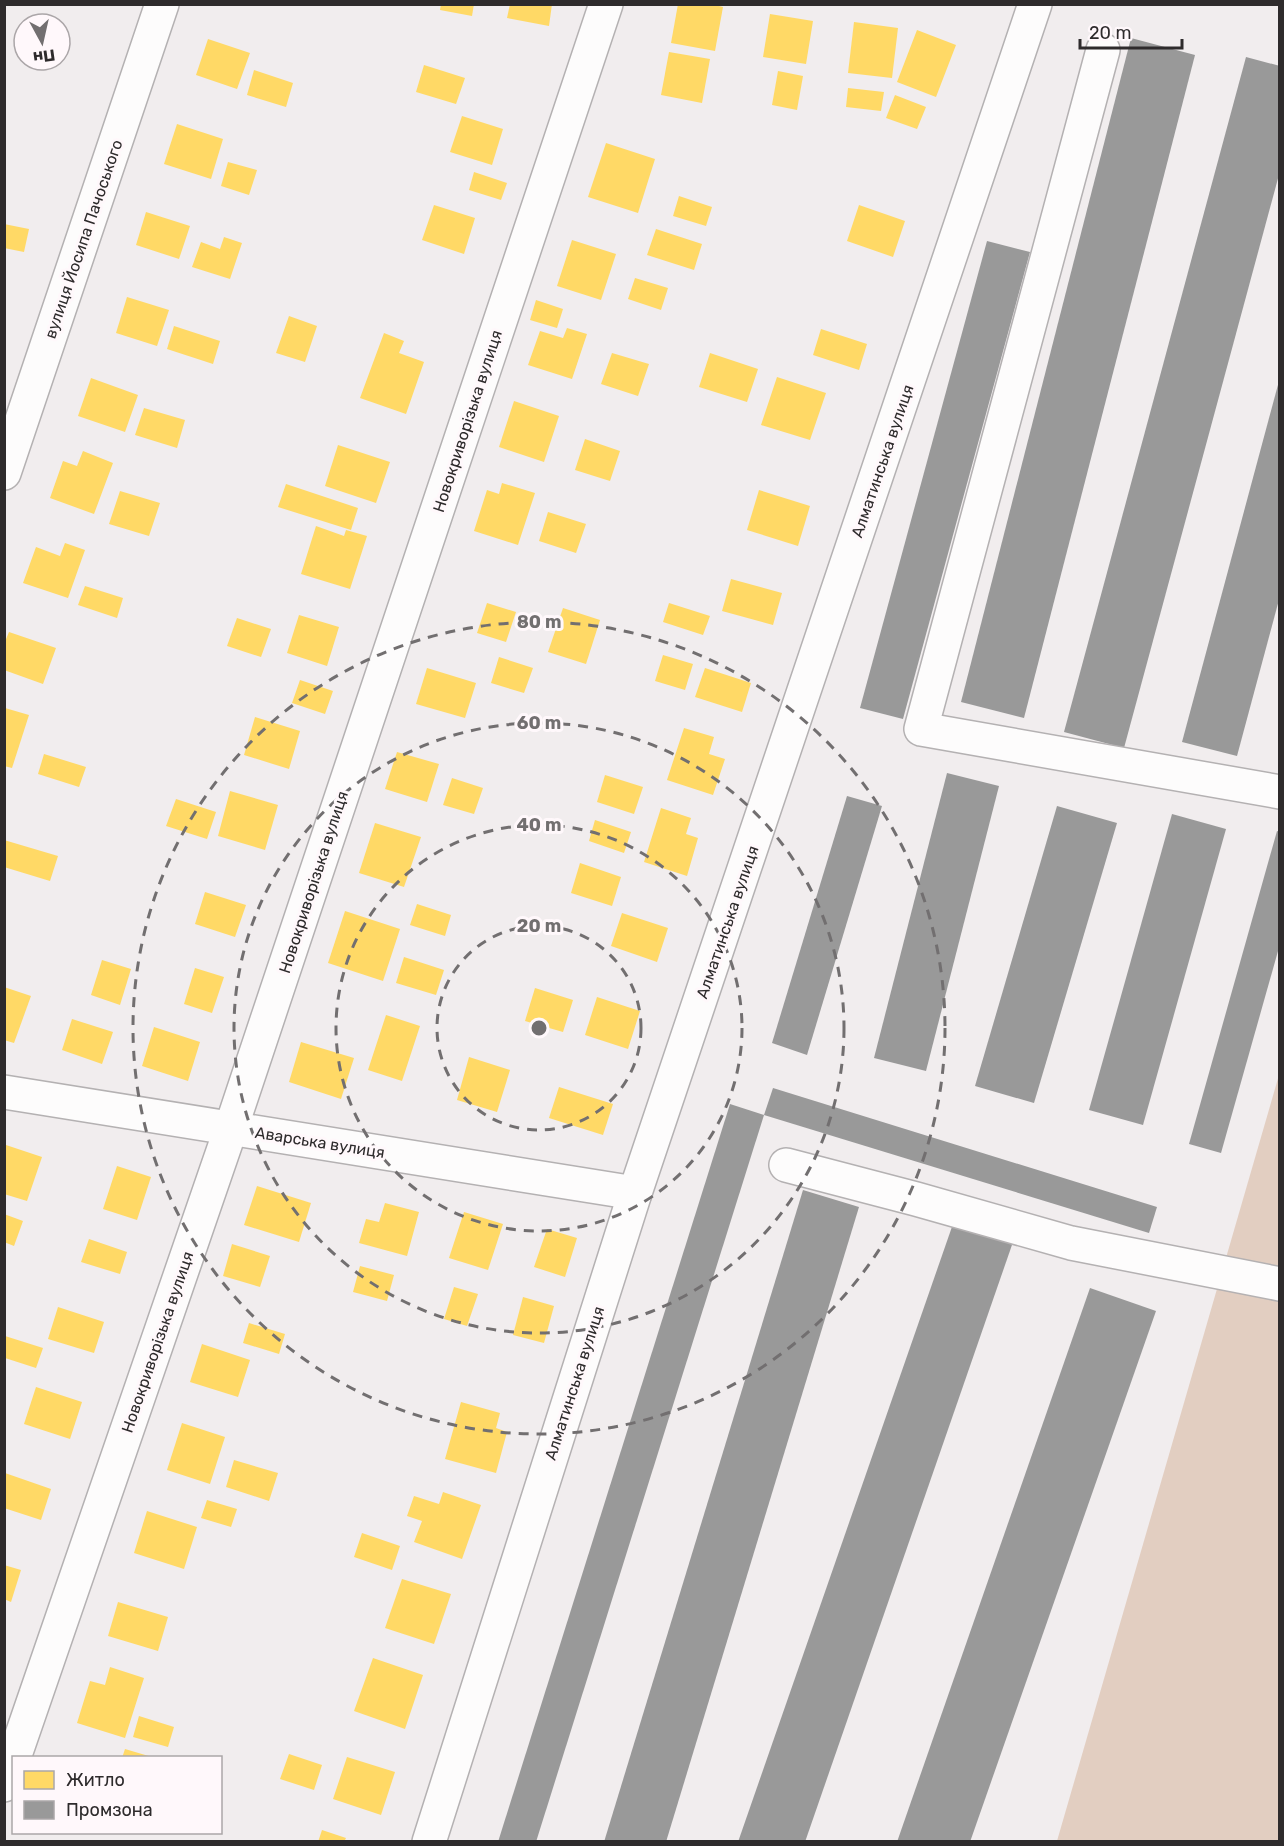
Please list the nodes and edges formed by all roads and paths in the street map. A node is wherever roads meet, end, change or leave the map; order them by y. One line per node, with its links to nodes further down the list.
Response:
1 (162, 4): 5 (street, вулиця Йосипа Пачоського)
2 (606, 4): 8 (street, Новокриворізька вулиця)
3 (1035, 4): 10 (street, Алматинська вулиця)
4 (1103, 50): 6 (street)
5 (4, 473)
6 (1280, 792)
7 (4, 1092): 8 (street, Аварська вулиця)
8 (231, 1128): 10 (street, Аварська вулиця); 12 (street, Новокриворізька вулиця)
9 (786, 1165): 11 (street)
10 (635, 1193): 15 (street, Алматинська вулиця)
11 (1280, 1284)
12 (15, 1756)
13 (12, 1763): 14 (street, Новокриворізька вулиця)
14 (4, 1785)
15 (429, 1842)

